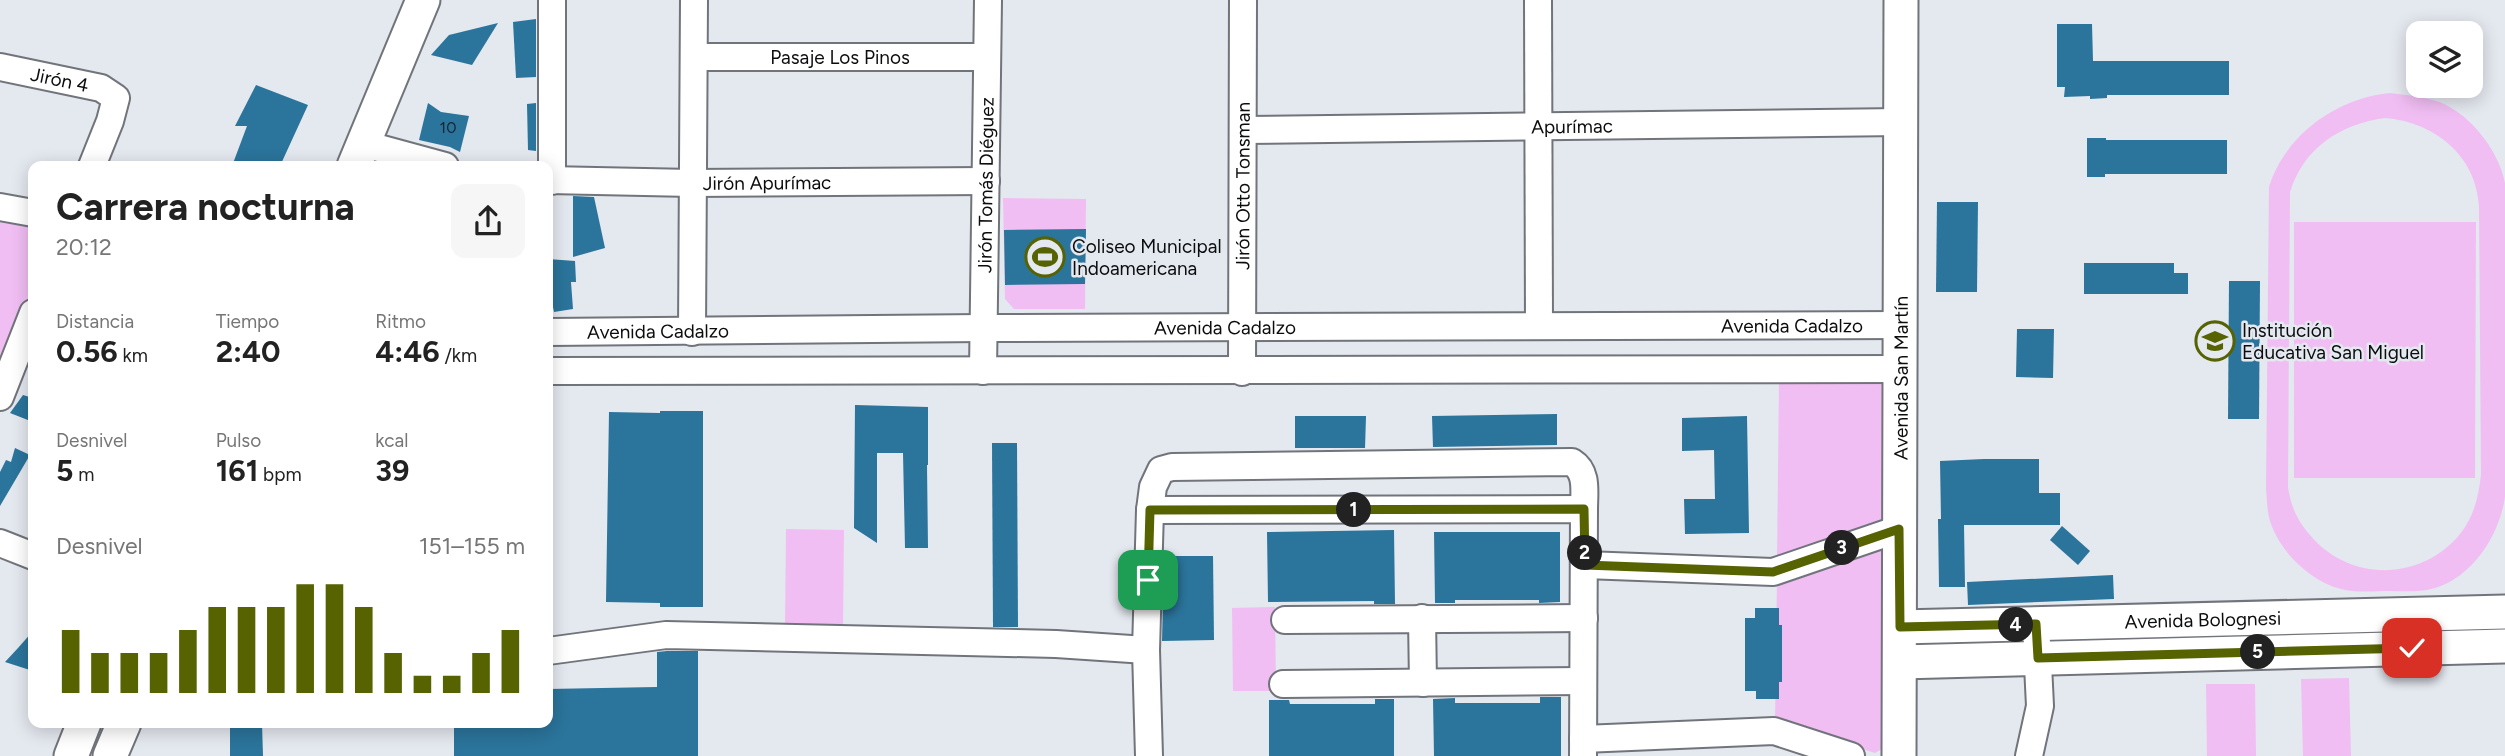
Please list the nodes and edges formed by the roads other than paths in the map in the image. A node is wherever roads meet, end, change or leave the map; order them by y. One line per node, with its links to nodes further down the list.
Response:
1 (423, 0): 14 (main road)
2 (552, 0): 17 (street)
3 (694, 0): 8 (street)
4 (988, 0): 9 (street, Jirón Tomás Diéguez)
5 (1243, 0): 13 (street, Jirón Otto Tonsman)
6 (1538, 0): 12 (street)
7 (1901, 0): 11 (main road, Avenida San Martín)
8 (695, 57): 9 (street, Pasaje Los Pinos); 20 (street)
9 (987, 57): 19 (street, Jirón Tomás Diéguez)
10 (0, 67): 15 (street, Jirón 4)
11 (1901, 122): 12 (street, Apurímac); 23 (main road, Avenida San Martín)
12 (1538, 127): 13 (street, Apurímac); 25 (street)
13 (1243, 130): 26 (street, Jirón Otto Tonsman)
14 (359, 155): 16 (street)
15 (94, 161)
16 (406, 161)
17 (550, 161)
18 (553, 180): 20 (street, Jirón Apurímac)
19 (986, 181): 20 (street, Jirón Apurímac); 27 (street, Jirón Tomás Diéguez)
20 (692, 183): 29 (street)
21 (0, 206): 22 (street)
22 (28, 212)
23 (1902, 325): 25 (street, Avenida Cadalzo); 30 (main road, Avenida San Martín)
24 (28, 326): 34 (street)
25 (1539, 326): 26 (street, Avenida Cadalzo)
26 (1242, 327): 27 (street, Avenida Cadalzo); 33 (street, Jirón Otto Tonsman)
27 (983, 328): 29 (street, Avenida Cadalzo); 32 (street, Jirón Tomás Diéguez)
28 (553, 332): 29 (street, Avenida Cadalzo)
29 (692, 332)
30 (1902, 369): 33 (street, Avenida Cadalzo); 37 (main road, Avenida San Martín)
31 (553, 371): 32 (street, Avenida Cadalzo)
32 (983, 371): 33 (street, Avenida Cadalzo)
33 (1242, 372)
34 (0, 397)
35 (1584, 509): 36 (street); 36 (street); 40 (street)
36 (1150, 510): 48 (street)
37 (1899, 529): 40 (street); 46 (main road, Avenida San Martín)
38 (0, 543): 39 (street)
39 (28, 554)
40 (1585, 565): 43 (street)
41 (2505, 612): 45 (main road, Avenida Bolognesi)
42 (1422, 618): 43 (street); 44 (street); 53 (street)
43 (1584, 618): 52 (street)
44 (1285, 620)
45 (2036, 624): 46 (main road, Avenida Bolognesi); 50 (street)
46 (1900, 627): 51 (main road, Avenida San Martín)
47 (2505, 646): 50 (main road, Avenida Bolognesi)
48 (1146, 650): 49 (street); 60 (street)
49 (553, 651)
50 (2038, 658): 51 (main road, Avenida Bolognesi); 63 (street)
51 (1900, 662): 62 (main road, Avenida San Martín)
52 (1583, 681): 53 (street); 57 (street)
53 (1423, 682): 54 (street)
54 (1283, 684)
55 (82, 728): 58 (main road)
56 (122, 728): 59 (main road)
57 (1583, 747): 61 (street)
58 (71, 756)
59 (110, 756)
60 (1149, 756)
61 (1851, 756)
62 (1899, 756)
63 (2029, 756)

